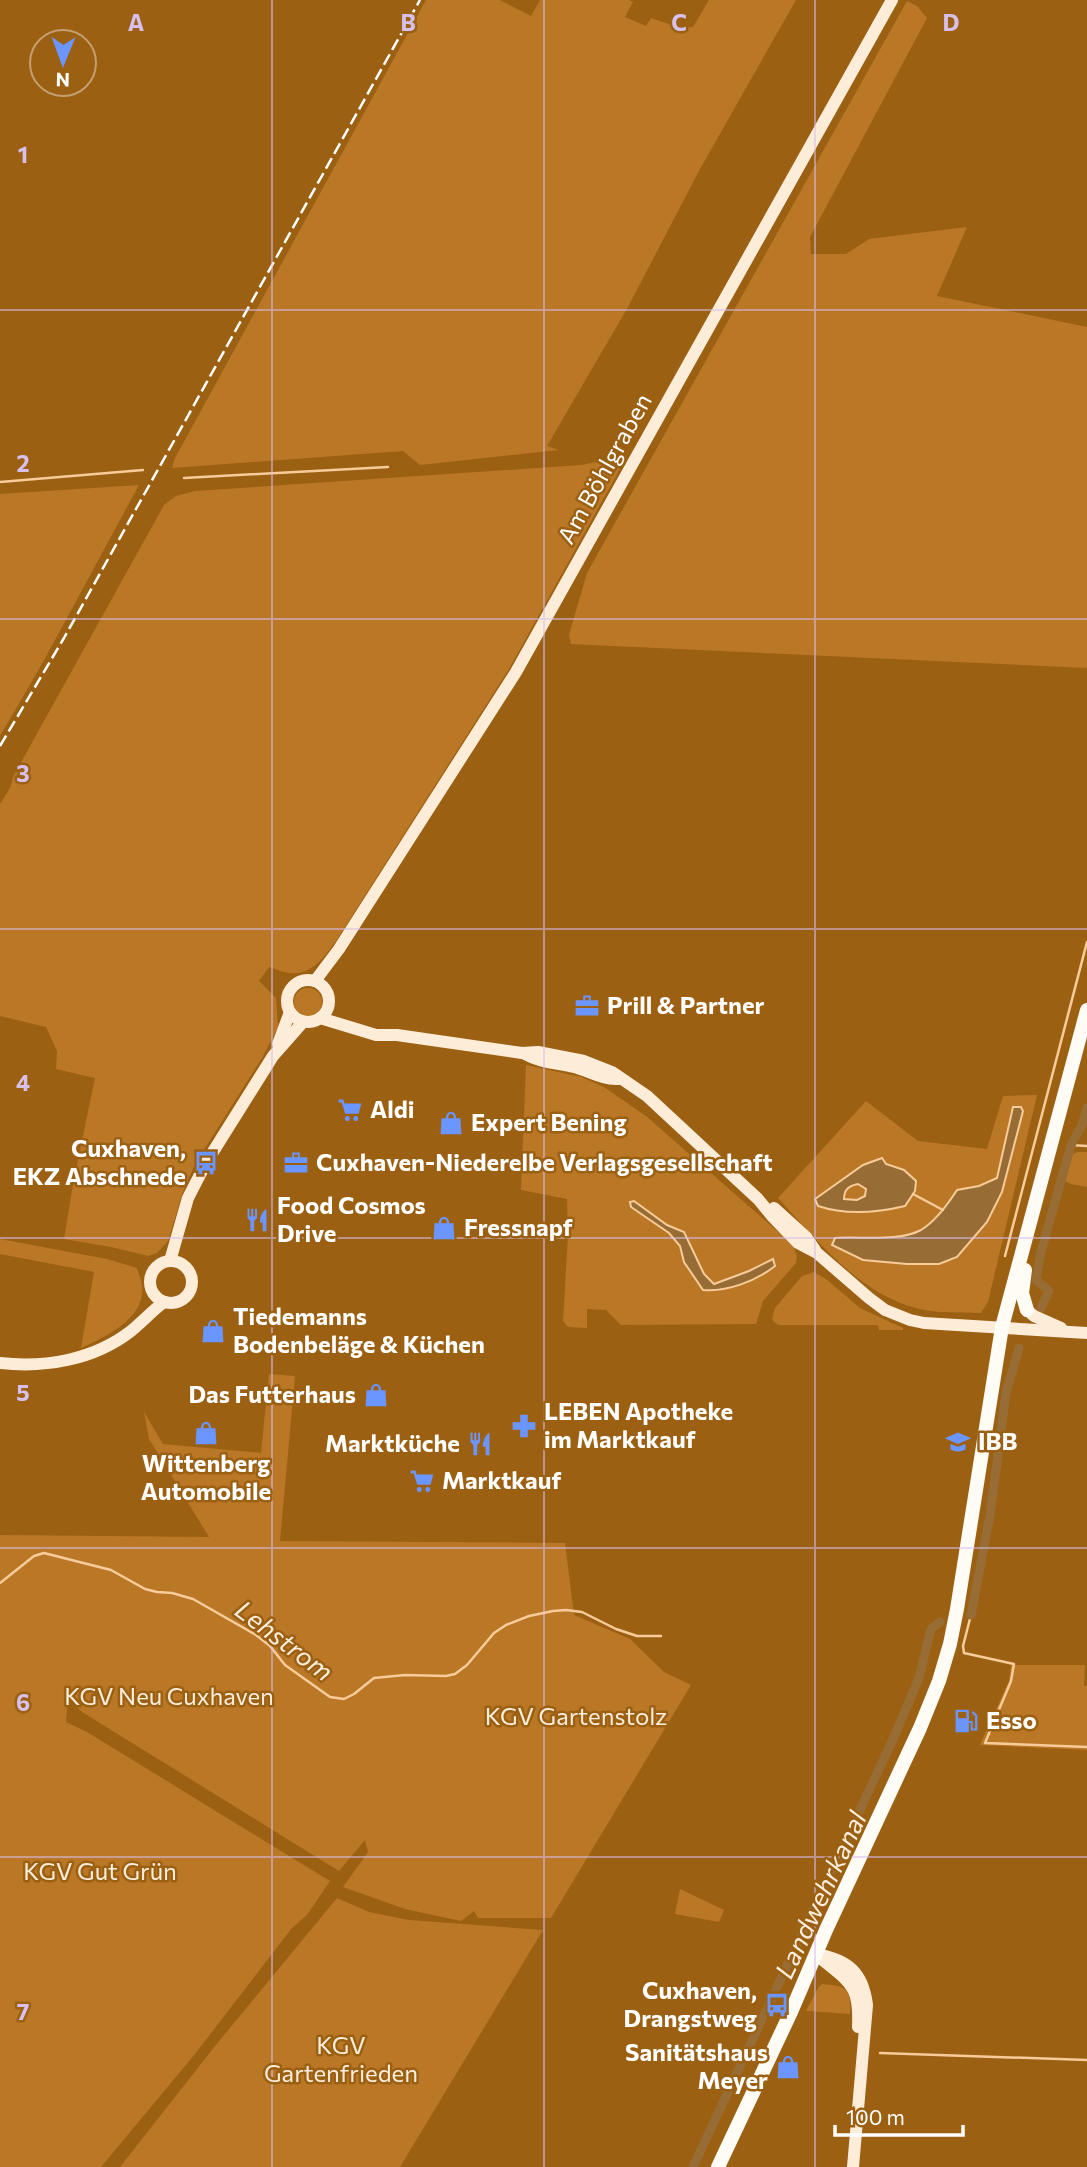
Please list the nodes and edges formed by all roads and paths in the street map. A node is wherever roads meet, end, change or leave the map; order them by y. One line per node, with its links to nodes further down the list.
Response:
1 (892, 0): 2 (street, Am Böhlgraben)
2 (320, 984): 4 (street); 5 (street)
3 (1087, 1010): 9 (main road)
4 (290, 1012): 6 (street); 7 (street)
5 (324, 1013): 6 (street); 14 (street)
6 (303, 1022): 7 (street)
7 (273, 1056): 8 (street)
8 (183, 1219): 10 (street); 11 (street)
9 (1030, 1220): 13 (main road); 14 (main road)
10 (170, 1261): 11 (street); 12 (street)
11 (184, 1266): 12 (street)
12 (158, 1298): 17 (street)
13 (1027, 1310): 15 (street)
14 (1002, 1327): 15 (street); 18 (main road)
15 (1068, 1331): 16 (street)
16 (1087, 1333)
17 (0, 1363)
18 (816, 1954): 19 (main road); 20 (street)
19 (718, 2167)
20 (853, 2167)

